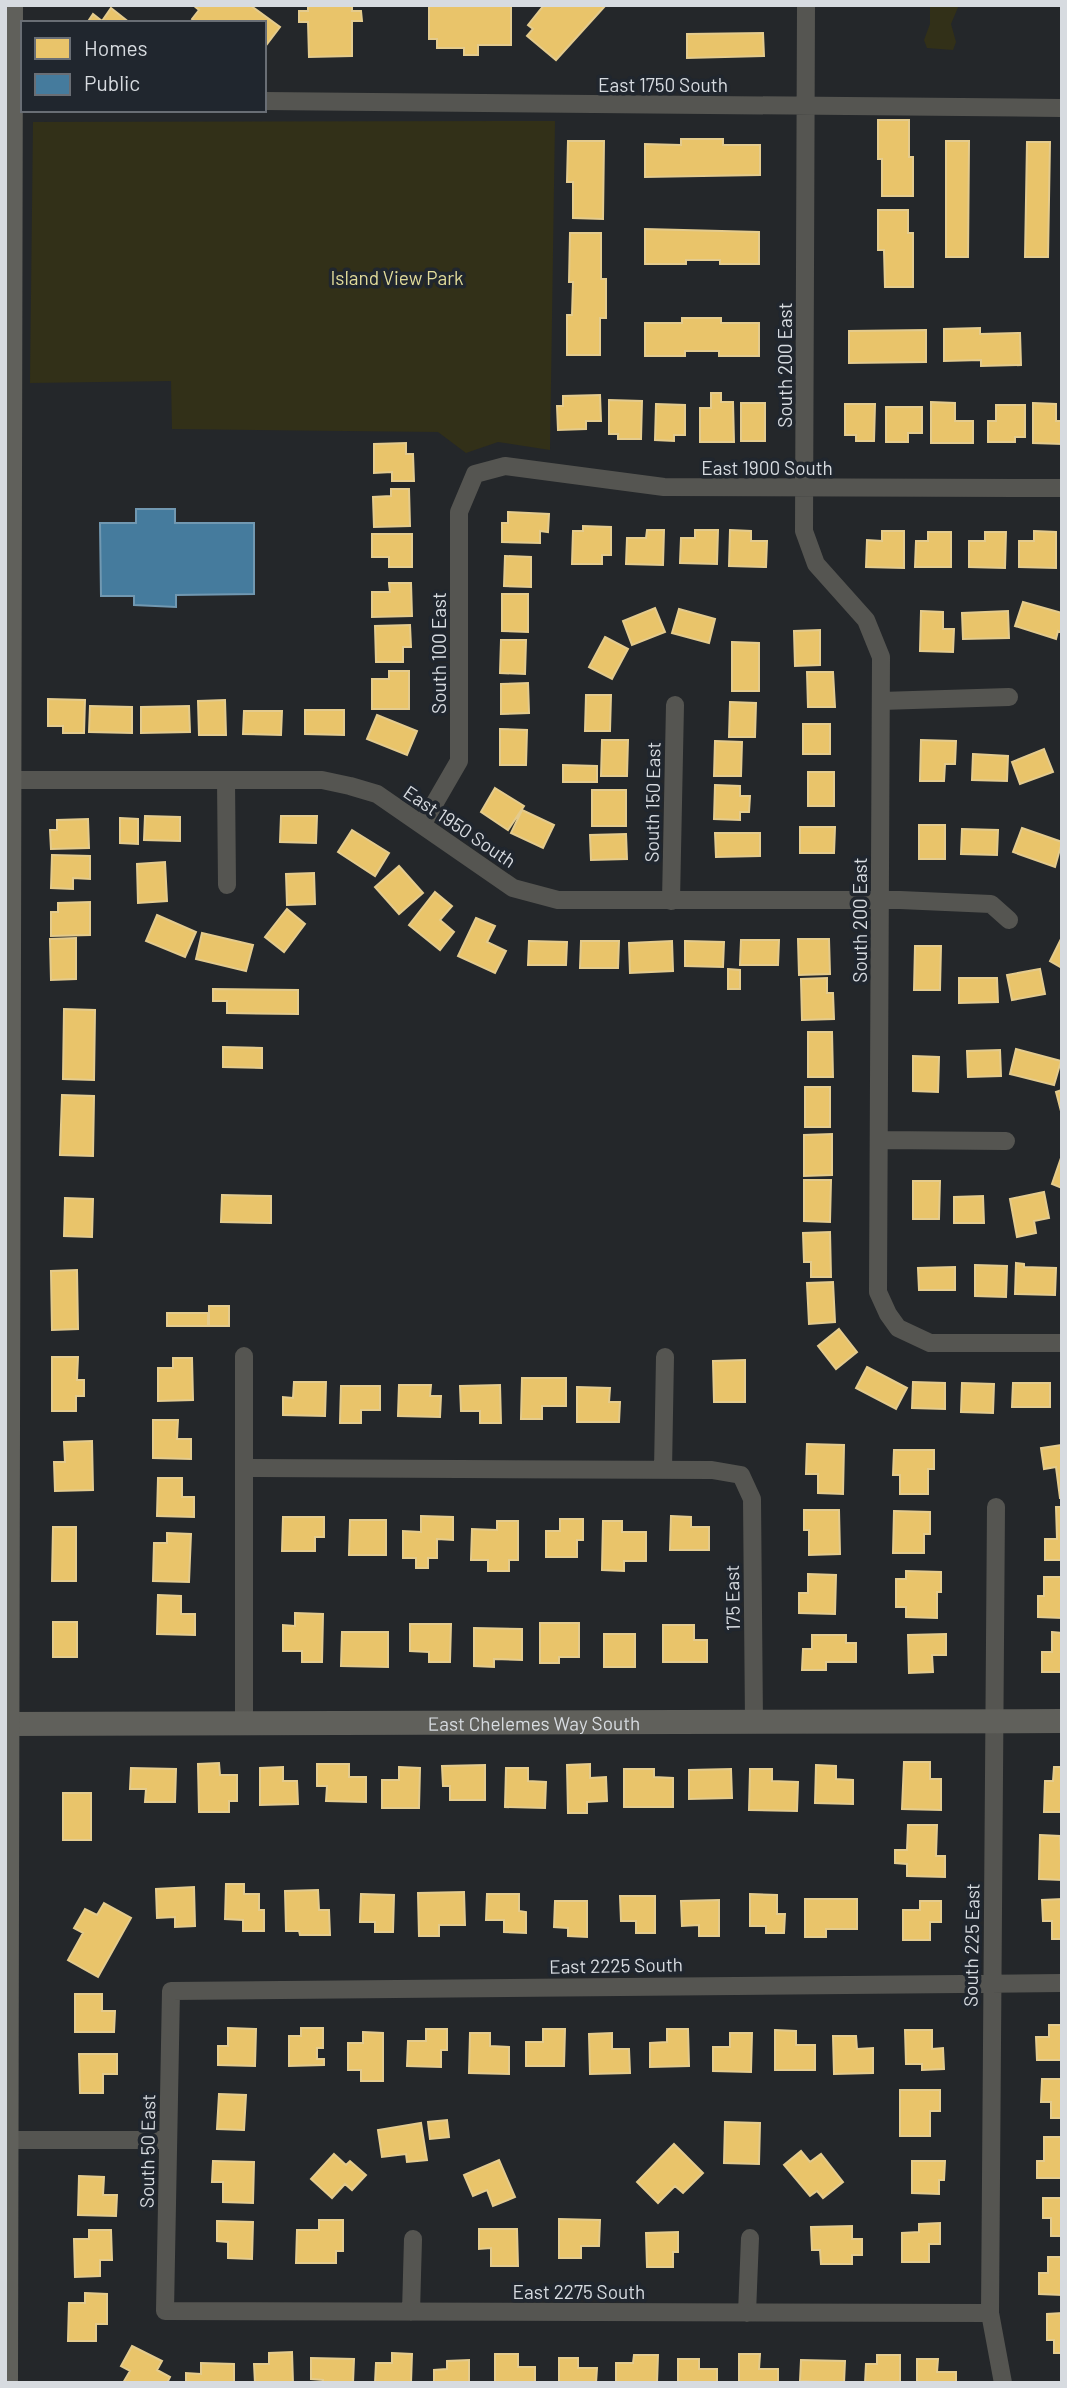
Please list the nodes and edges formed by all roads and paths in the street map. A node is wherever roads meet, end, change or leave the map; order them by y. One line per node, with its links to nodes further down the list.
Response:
1 (11, 5): 3 (street)
2 (806, 5): 5 (street, South 200 East)
3 (17, 99): 10 (street)
4 (266, 101): 5 (street, East 1750 South)
5 (806, 105): 6 (street, East 1750 South); 8 (street, South 200 East)
6 (1061, 108)
7 (475, 474): 8 (street, East 1900 South); 16 (street, South 100 East)
8 (804, 488): 9 (street, East 1900 South); 12 (street, South 200 East)
9 (1062, 488)
10 (8, 577): 14 (street)
11 (1009, 697): 12 (street)
12 (881, 701): 18 (street, South 200 East)
13 (675, 705): 19 (street, South 150 East)
14 (9, 780): 15 (street, East 1950 South); 21 (street)
15 (226, 780): 16 (street, East 1950 South); 17 (street)
16 (422, 825): 19 (street, East 1950 South)
17 (227, 885)
18 (879, 899): 19 (street, East 1950 South); 20 (street, East 1950 South); 22 (street, South 200 East)
19 (671, 901)
20 (1009, 920)
21 (7, 1055): 34 (street)
22 (878, 1140): 23 (street); 24 (street, South 200 East)
23 (1006, 1141)
24 (1062, 1343)
25 (244, 1356): 27 (street)
26 (666, 1357): 28 (street)
27 (245, 1468): 28 (street); 33 (street)
28 (663, 1470): 31 (street, 175 East)
29 (996, 1507): 32 (street, South 225 East)
30 (1062, 1721): 32 (street, East Chelemes Way South)
31 (754, 1722): 32 (street, East Chelemes Way South); 33 (street, East Chelemes Way South)
32 (995, 1722): 36 (street, South 225 East)
33 (244, 1723): 34 (street, East Chelemes Way South)
34 (7, 1724): 35 (street)
35 (6, 1873): 39 (street)
36 (992, 1982): 37 (street, East 2225 South); 38 (street, East 2225 South); 46 (street, South 225 East)
37 (1062, 1983)
38 (171, 1991): 40 (street, South 50 East)
39 (7, 2140): 40 (street); 47 (street)
40 (168, 2140): 43 (street, South 50 East)
41 (750, 2238): 45 (street)
42 (412, 2239): 44 (street)
43 (165, 2311): 44 (street, East 2275 South)
44 (411, 2312): 45 (street, East 2275 South)
45 (747, 2313): 46 (street, East 2275 South)
46 (990, 2313): 48 (street, South 225 East)
47 (6, 2383)
48 (1003, 2383)

